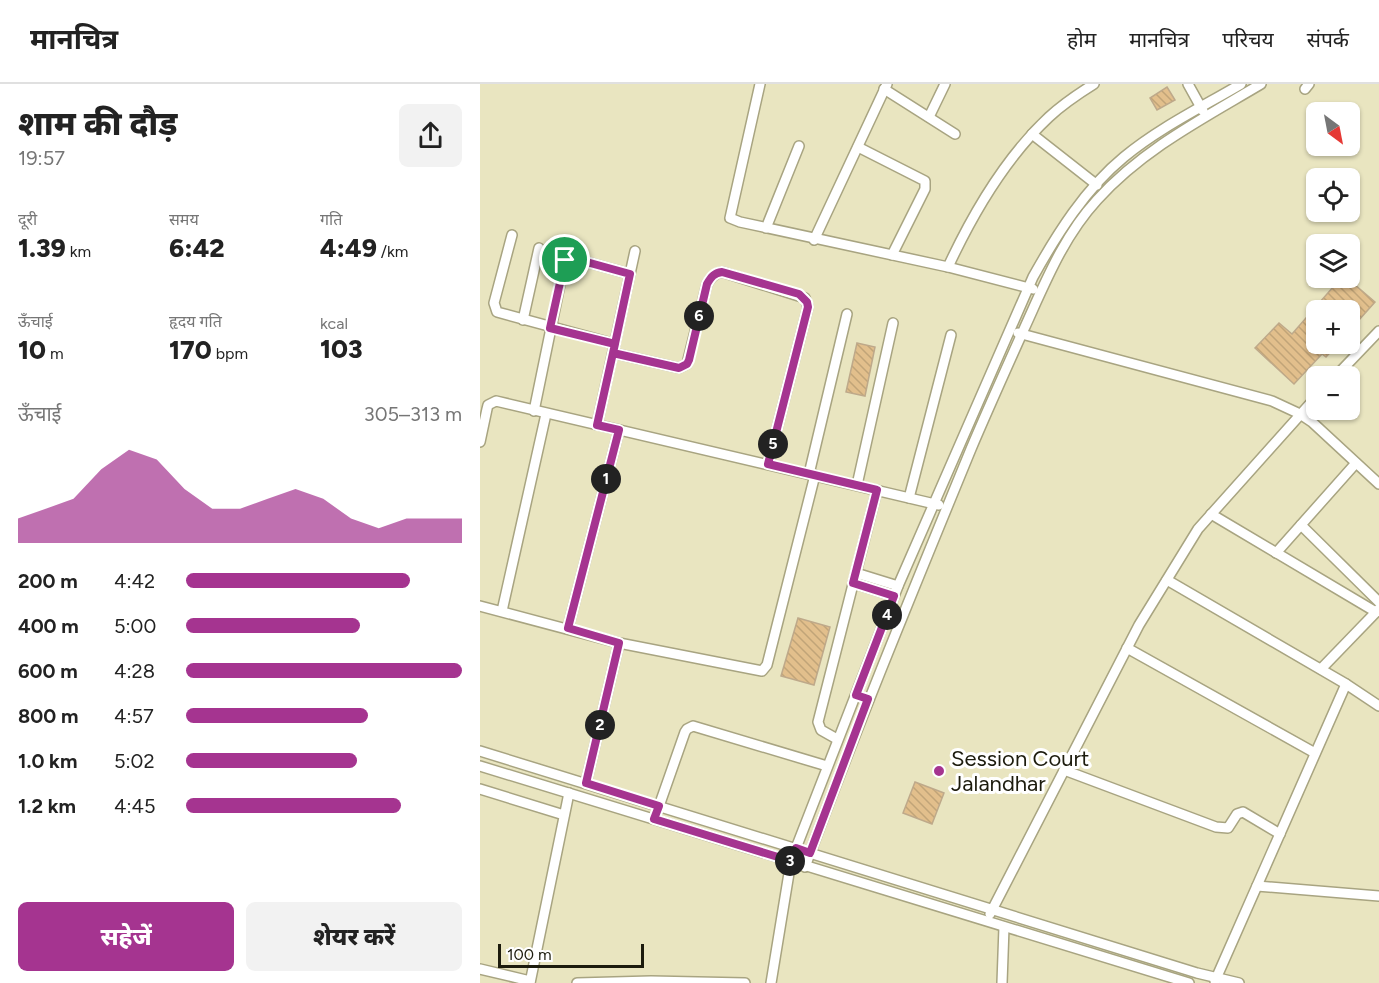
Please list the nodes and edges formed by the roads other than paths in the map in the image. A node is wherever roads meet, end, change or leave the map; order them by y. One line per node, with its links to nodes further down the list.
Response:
1 (760, 84): 16 (street)
2 (945, 84): 9 (street)
3 (1094, 84): 12 (street)
4 (1188, 84): 8 (street)
5 (1241, 84): 8 (street)
6 (1261, 84): 10 (street)
7 (885, 87): 9 (street); 14 (street)
8 (1201, 107): 10 (street); 15 (street)
9 (929, 117): 11 (street)
10 (1206, 117): 25 (street)
11 (955, 134)
12 (1032, 134): 15 (street); 22 (street)
13 (799, 146): 16 (street)
14 (858, 147): 18 (street); 21 (street)
15 (1097, 185): 24 (street)
16 (766, 228): 18 (street)
17 (512, 235): 27 (street)
18 (814, 240): 21 (street)
19 (539, 249): 27 (street)
20 (635, 251): 23 (street)
21 (892, 255): 22 (street)
22 (948, 267): 24 (street)
23 (630, 274): 29 (street); 34 (street)
24 (1028, 288): 25 (street); 30 (street)
25 (1041, 291): 32 (street)
26 (847, 314): 45 (street)
27 (523, 320): 29 (street)
28 (893, 323): 47 (street)
29 (550, 328): 34 (street); 37 (street)
30 (1009, 331): 32 (street); 50 (street)
31 (1379, 331): 35 (street)
32 (1022, 334): 39 (street); 51 (street)
33 (951, 335): 49 (street)
34 (614, 349): 40 (street); 44 (street)
35 (1346, 366)
36 (1306, 408): 39 (street)
37 (534, 411): 38 (street); 42 (street)
38 (546, 414): 40 (street); 62 (street)
39 (1300, 414): 43 (street); 52 (street)
40 (597, 425): 41 (street)
41 (619, 430): 44 (street); 63 (street)
42 (480, 442)
43 (1356, 463): 46 (street); 53 (street)
44 (768, 464): 45 (street)
45 (812, 474): 47 (street); 64 (street)
46 (1379, 484)
47 (857, 485): 48 (street)
48 (877, 490): 49 (street); 55 (street)
49 (909, 498): 50 (street)
50 (934, 504): 51 (street); 57 (street)
51 (947, 507): 69 (street)
52 (1211, 514): 54 (street); 56 (street)
53 (1301, 525): 54 (street); 59 (street)
54 (1276, 553): 61 (street)
55 (854, 578): 57 (street); 58 (street); 71 (street)
56 (1167, 580): 65 (street); 66 (street)
57 (898, 586): 58 (street)
58 (894, 596): 68 (street)
59 (1379, 602)
60 (480, 606): 62 (street)
61 (1377, 610): 66 (street)
62 (502, 611): 63 (street)
63 (568, 628): 64 (street)
64 (619, 643): 77 (street)
65 (1127, 648): 73 (street); 76 (street)
66 (1321, 669): 67 (street)
67 (1346, 684): 70 (street); 73 (street)
68 (856, 695): 69 (street); 71 (street)
69 (868, 699): 85 (street)
70 (1379, 706)
71 (837, 739): 75 (street)
72 (480, 751): 77 (street)
73 (1315, 753): 83 (street)
74 (480, 766): 79 (street)
75 (827, 766): 80 (street); 84 (street)
76 (1064, 770): 83 (street); 90 (street)
77 (586, 783): 80 (street)
78 (480, 789): 81 (street)
79 (569, 793): 81 (street); 82 (street)
80 (659, 806): 82 (street); 84 (street)
81 (564, 815): 95 (street)
82 (654, 819): 86 (street)
83 (1280, 834): 88 (street)
84 (796, 848): 85 (street); 86 (street)
85 (810, 853): 87 (street); 90 (street)
86 (791, 861): 87 (street); 99 (street)
87 (805, 867): 91 (street)
88 (1257, 886): 89 (street); 94 (street)
89 (1379, 896)
90 (993, 909): 91 (street); 94 (street)
91 (986, 922): 92 (street)
92 (1004, 927): 100 (street); 101 (street)
93 (480, 969): 95 (street)
94 (1215, 980): 96 (street)
95 (530, 982)
96 (1234, 982)
97 (577, 983): 98 (street)
98 (746, 983)
99 (771, 983)
100 (1002, 983)
101 (1189, 983)

